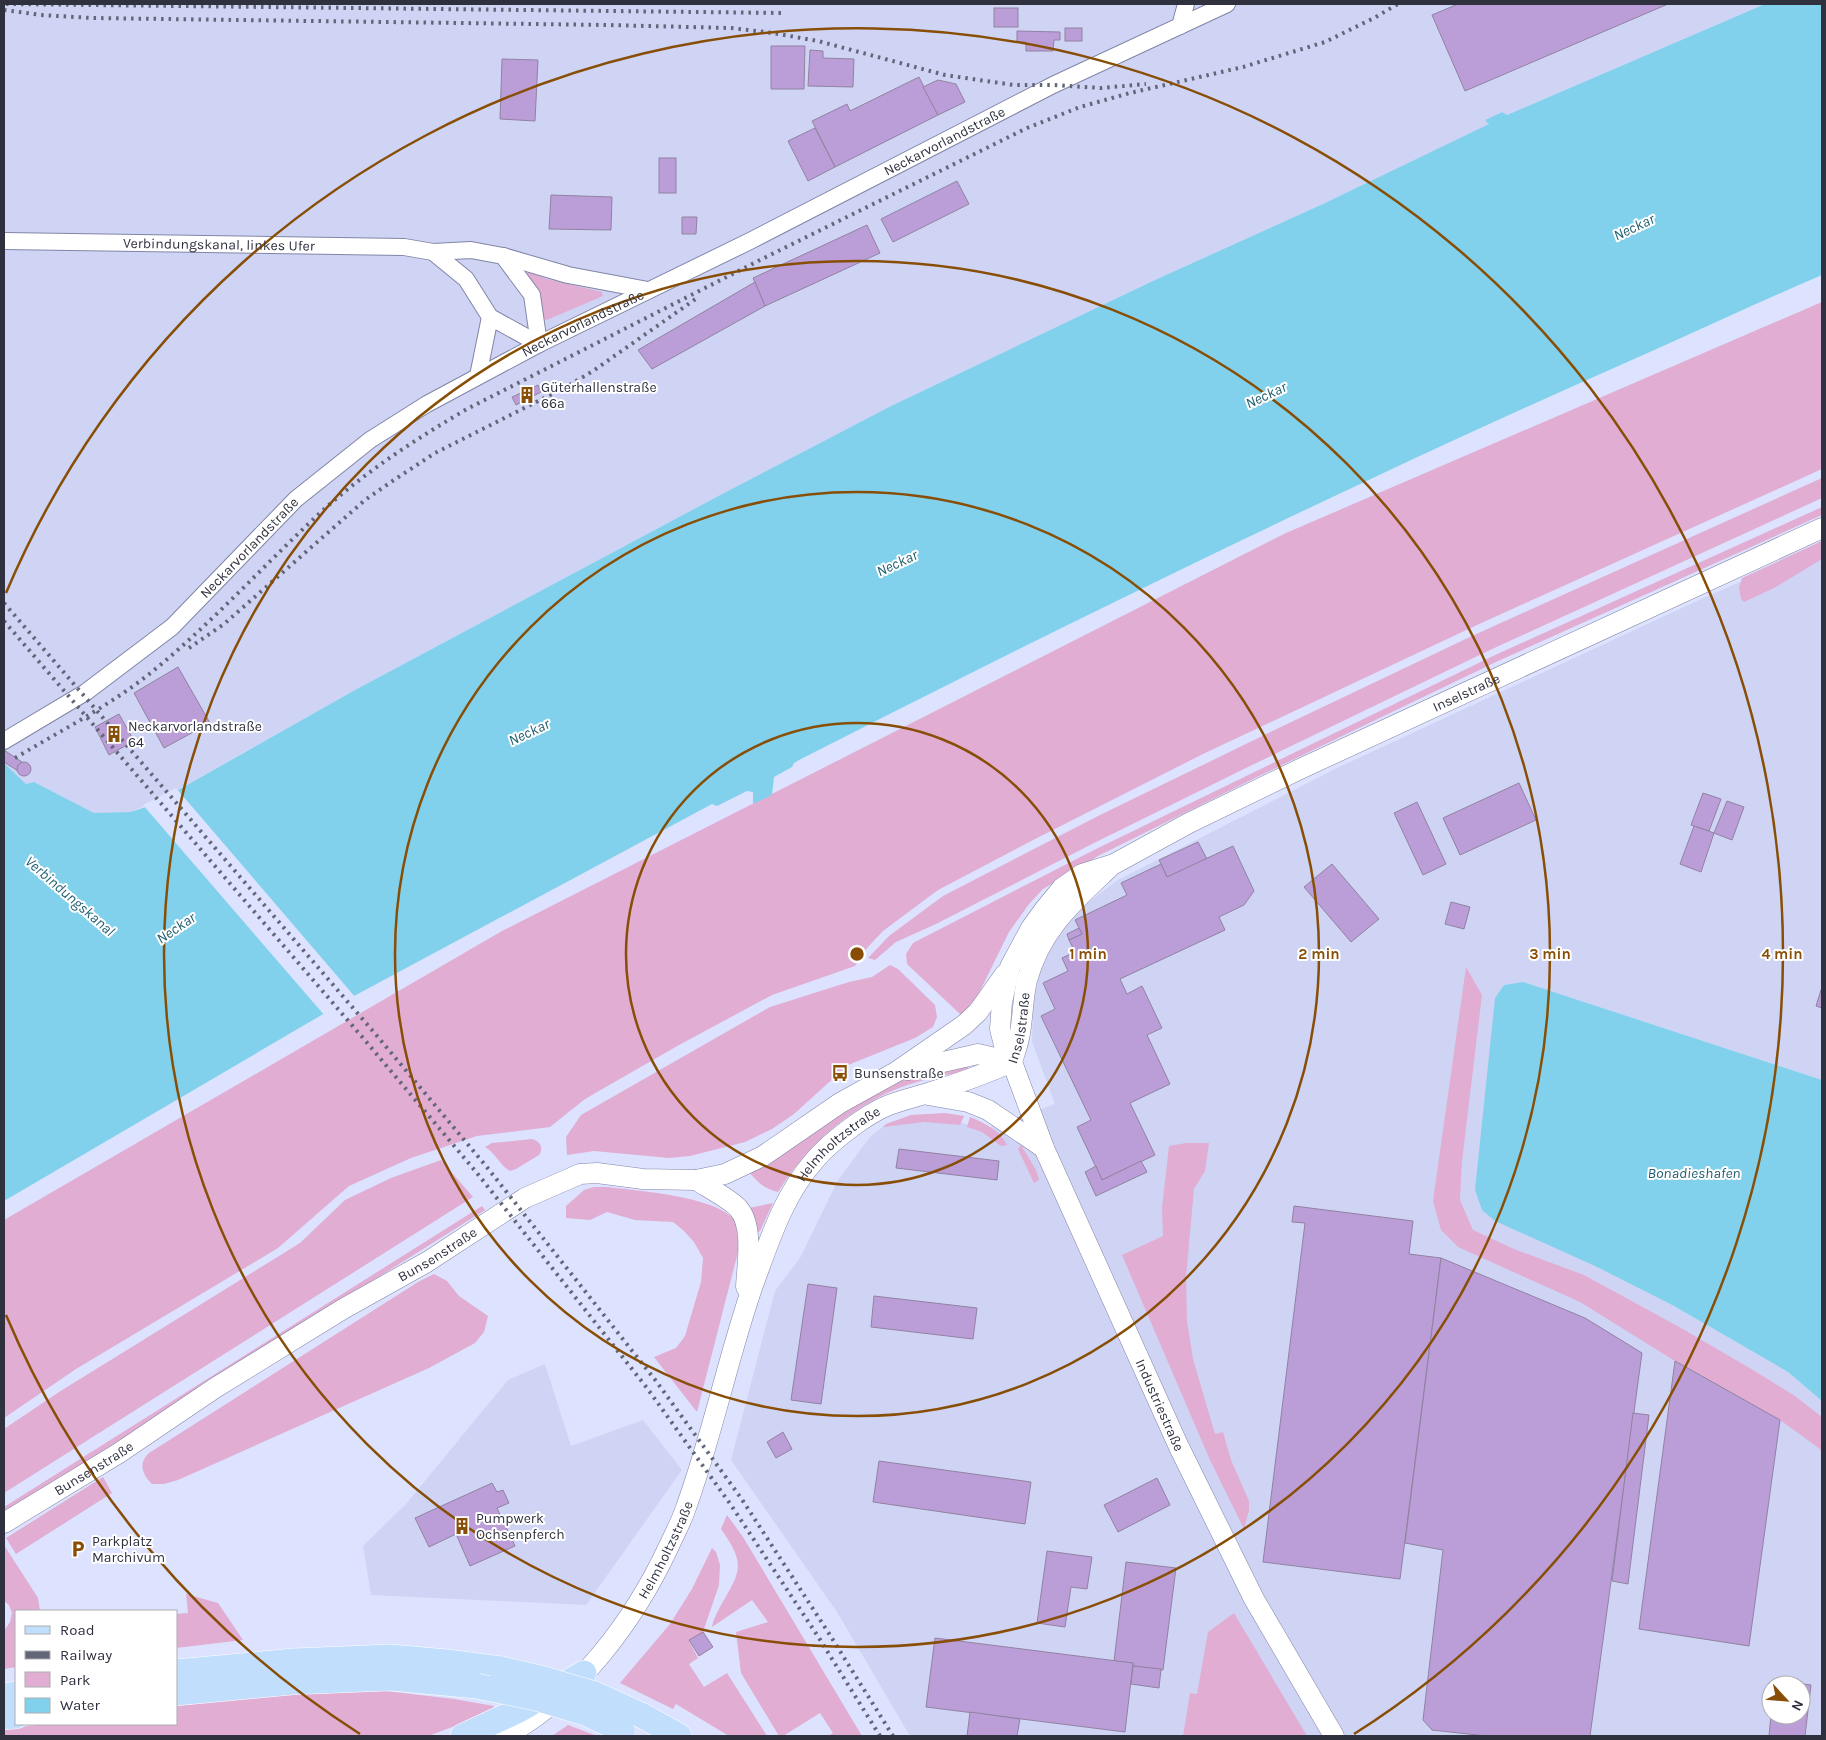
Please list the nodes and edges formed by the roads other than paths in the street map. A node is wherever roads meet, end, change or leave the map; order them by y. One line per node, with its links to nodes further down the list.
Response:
1 (1186, 4): 3 (street)
2 (1227, 4): 3 (street, Neckarvorlandstraße)
3 (1180, 26): 7 (street, Neckarvorlandstraße)
4 (4, 241): 5 (street, Verbindungskanal, linkes Ufer)
5 (434, 252): 6 (street, Verbindungskanal, linkes Ufer); 8 (street)
6 (504, 256): 7 (street, Verbindungskanal, linkes Ufer); 9 (street)
7 (648, 290): 9 (street, Neckarvorlandstraße)
8 (490, 317): 9 (street); 10 (street)
9 (539, 344): 10 (street, Neckarvorlandstraße)
10 (478, 376): 12 (street, Neckarvorlandstraße)
11 (1822, 528): 13 (street, Inselstraße)
12 (4, 741)
13 (1114, 864): 14 (street, Inselstraße); 15 (street, Inselstraße)
14 (1010, 966): 15 (street, Inselstraße); 16 (street, Bunsenstraße)
15 (1012, 1062): 16 (street, Bunsenstraße); 17 (street, Helmholtzstraße); 18 (street, Industriestraße)
16 (896, 1072): 19 (street, Bunsenstraße)
17 (924, 1094): 18 (street); 20 (street, Helmholtzstraße)
18 (1044, 1148): 29 (street, Industriestraße)
19 (696, 1180): 20 (street, Helmholtzstraße); 21 (street, Bunsenstraße)
20 (744, 1312): 23 (street, Helmholtzstraße)
21 (4, 1523)
22 (178, 1672): 25 (main road, bridge)
23 (584, 1672): 26 (main road); 27 (street, Helmholtzstraße)
24 (178, 1693): 25 (main road, bridge)
25 (632, 1727): 28 (main road)
26 (463, 1736)
27 (505, 1736)
28 (678, 1736)
29 (1334, 1736)

